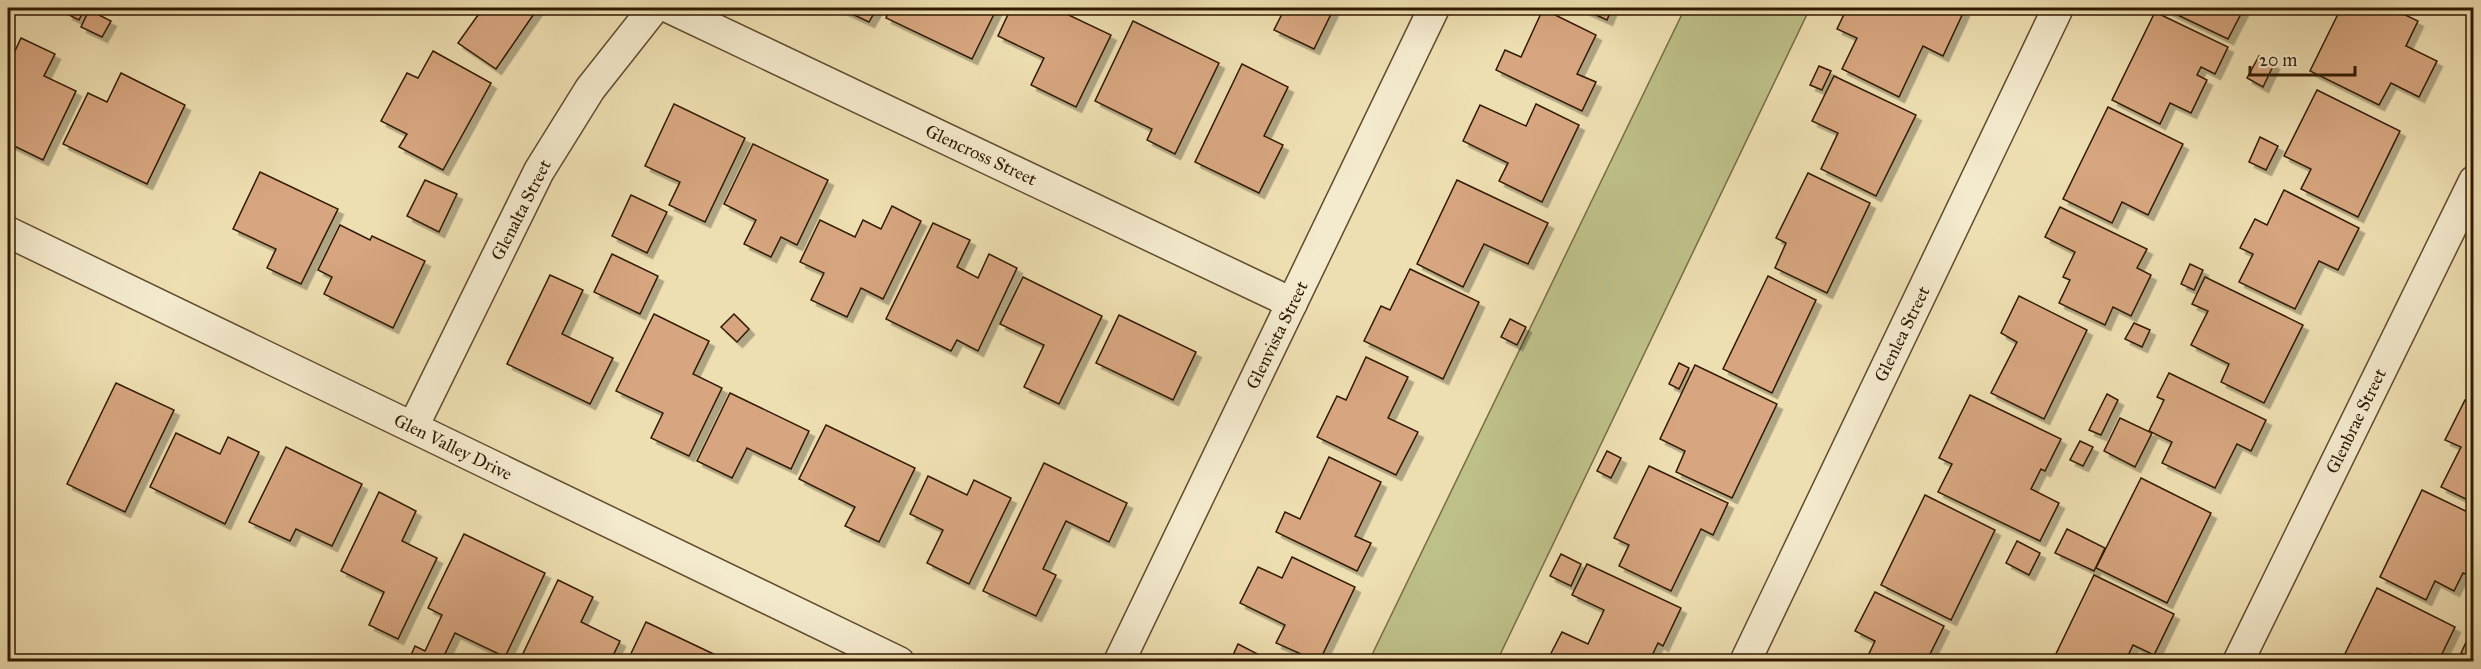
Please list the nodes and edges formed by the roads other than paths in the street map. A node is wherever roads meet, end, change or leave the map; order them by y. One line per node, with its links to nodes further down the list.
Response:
1 (654, 8): 8 (street, Glenalta Street)
2 (670, 8): 7 (street, Glencross Street)
3 (1434, 8): 7 (street, Glenvista Street)
4 (2058, 8): 11 (street, Glenlea Street)
5 (2474, 181): 12 (street, Glenbrae Street)
6 (8, 232): 8 (street, Glen Valley Drive)
7 (1292, 303): 10 (street, Glenvista Street)
8 (413, 428): 9 (street, Glen Valley Drive)
9 (898, 662)
10 (1119, 662)
11 (1745, 662)
12 (2238, 662)

